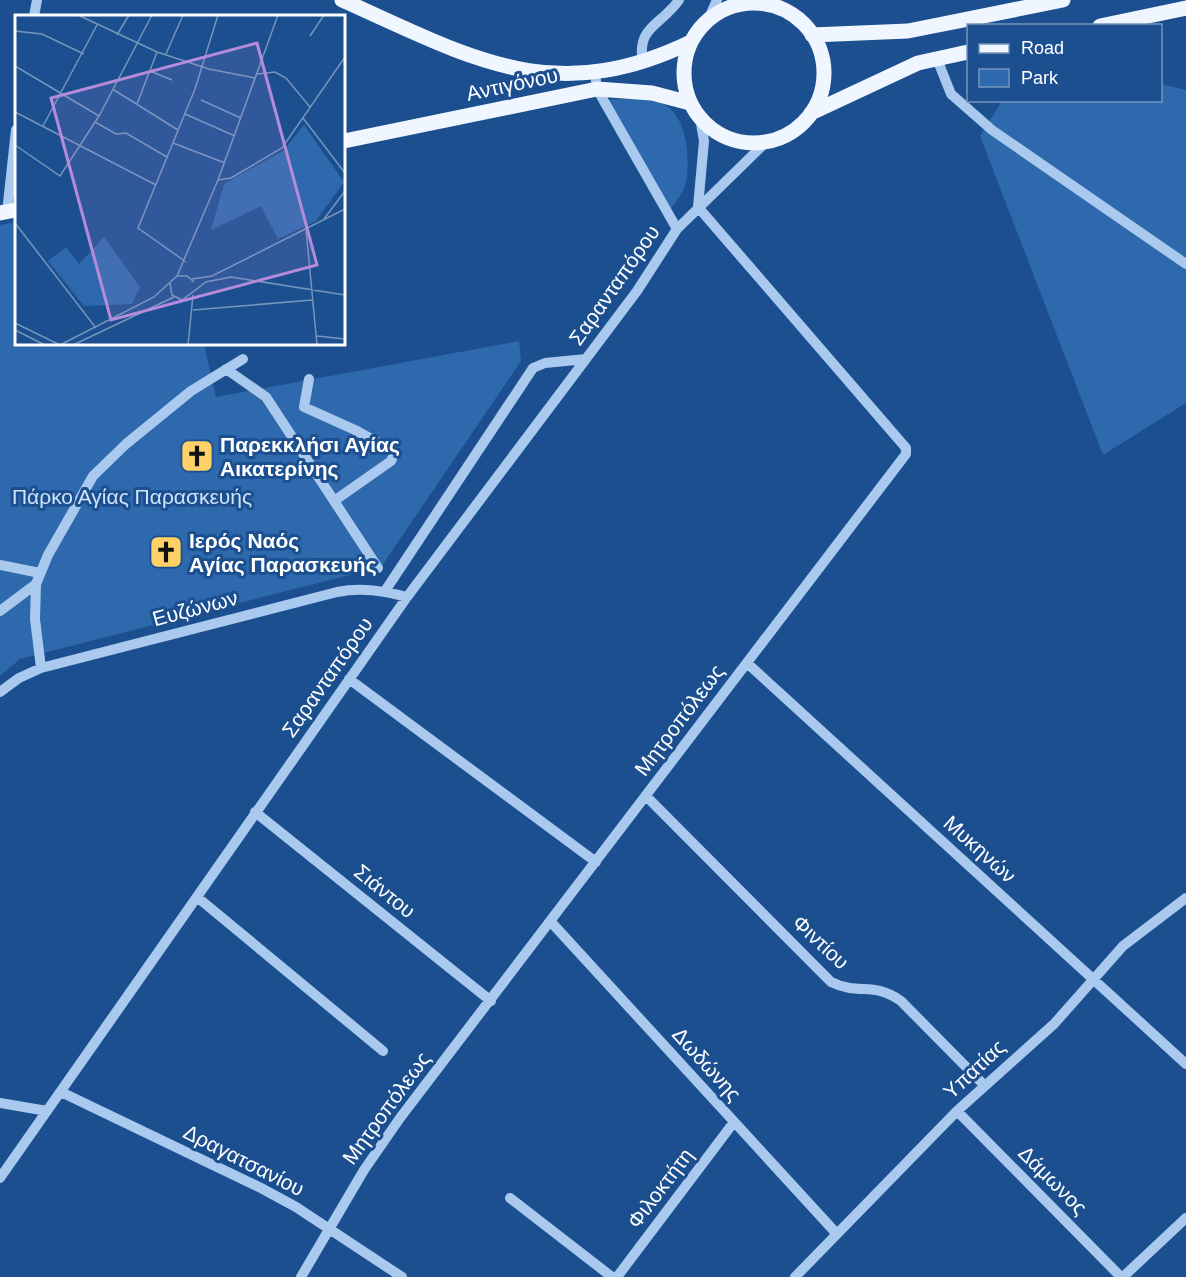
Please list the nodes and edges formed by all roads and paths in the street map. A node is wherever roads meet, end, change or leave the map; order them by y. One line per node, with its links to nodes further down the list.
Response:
1 (37, 0): 7 (street)
2 (342, 0): 15 (main road)
3 (679, 0): 14 (street)
4 (717, 0): 8 (street)
5 (1063, 0): 10 (main road)
6 (1186, 8): 9 (main road)
7 (34, 15)
8 (708, 20): 10 (main road); 11 (main road)
9 (1110, 24)
10 (812, 35): 18 (main road)
11 (691, 42): 14 (main road); 17 (main road)
12 (967, 52): 13 (main road)
13 (937, 59): 18 (main road); 26 (street)
14 (643, 63): 15 (main road)
15 (595, 73): 16 (street)
16 (597, 89): 17 (main road, Αντιγόνου); 21 (main road, Αντιγόνου); 25 (street)
17 (690, 103): 19 (main road)
18 (811, 113): 22 (main road)
19 (700, 118): 22 (main road); 23 (street)
20 (15, 140): 24 (street)
21 (345, 141)
22 (766, 142): 23 (street, Σαρανταπόρου)
23 (698, 207): 25 (street, Σαρανταπόρου); 39 (street, Μητροπόλεως)
24 (8, 211)
25 (677, 230): 27 (street, Σαρανταπόρου)
26 (1186, 264)
27 (586, 358): 36 (street); 37 (street, Σαρανταπόρου)
28 (243, 359): 29 (street)
29 (226, 369): 31 (street); 34 (street)
30 (309, 379): 31 (street)
31 (334, 501): 33 (street)
32 (0, 565): 34 (street)
33 (378, 568)
34 (40, 573): 35 (street)
35 (36, 584): 38 (street); 40 (street)
36 (386, 591): 37 (street, Ευζώνων); 40 (street, Ευζώνων)
37 (407, 597): 41 (street, Σαρανταπόρου)
38 (0, 611)
39 (747, 663): 43 (street, Μητροπόλεως); 49 (street, Μυκηνών)
40 (41, 668): 42 (street, Ευζώνων)
41 (349, 680): 44 (street, Σαρανταπόρου); 45 (street)
42 (0, 692)
43 (646, 796): 45 (street, Μητροπόλεως); 53 (street, Φιντίου)
44 (255, 812): 46 (street, Σαρανταπόρου); 50 (street, Σιάντου)
45 (596, 862): 48 (street, Μητροπόλεως)
46 (197, 897): 51 (street); 54 (street, Σαρανταπόρου)
47 (1186, 898): 49 (street, Υπατίας)
48 (551, 922): 50 (street, Μητροπόλεως); 58 (street, Δωδώνης)
49 (1094, 980): 52 (street, Μυκηνών); 53 (street, Υπατίας)
50 (491, 1001): 62 (street, Μητροπόλεως)
51 (383, 1052)
52 (1186, 1064)
53 (984, 1085): 57 (street, Υπατίας)
54 (61, 1092): 56 (street, Σαρανταπόρου); 62 (street, Δραγατσανίου)
55 (0, 1103): 56 (street)
56 (47, 1111): 59 (street, Σαρανταπόρου)
57 (957, 1111): 63 (street, Υπατίας); 69 (street, Δάμωνος)
58 (734, 1122): 63 (street, Δωδώνης); 67 (street, Φιλοκτήτη)
59 (0, 1178)
60 (510, 1198): 66 (street)
61 (1186, 1218): 69 (street)
62 (330, 1230): 64 (street, Μητροπόλεως); 65 (street, Δραγατσανίου)
63 (836, 1233): 68 (street, Υπατίας)
64 (301, 1277)
65 (402, 1277)
66 (612, 1277)
67 (617, 1277)
68 (795, 1277)
69 (1122, 1277)

